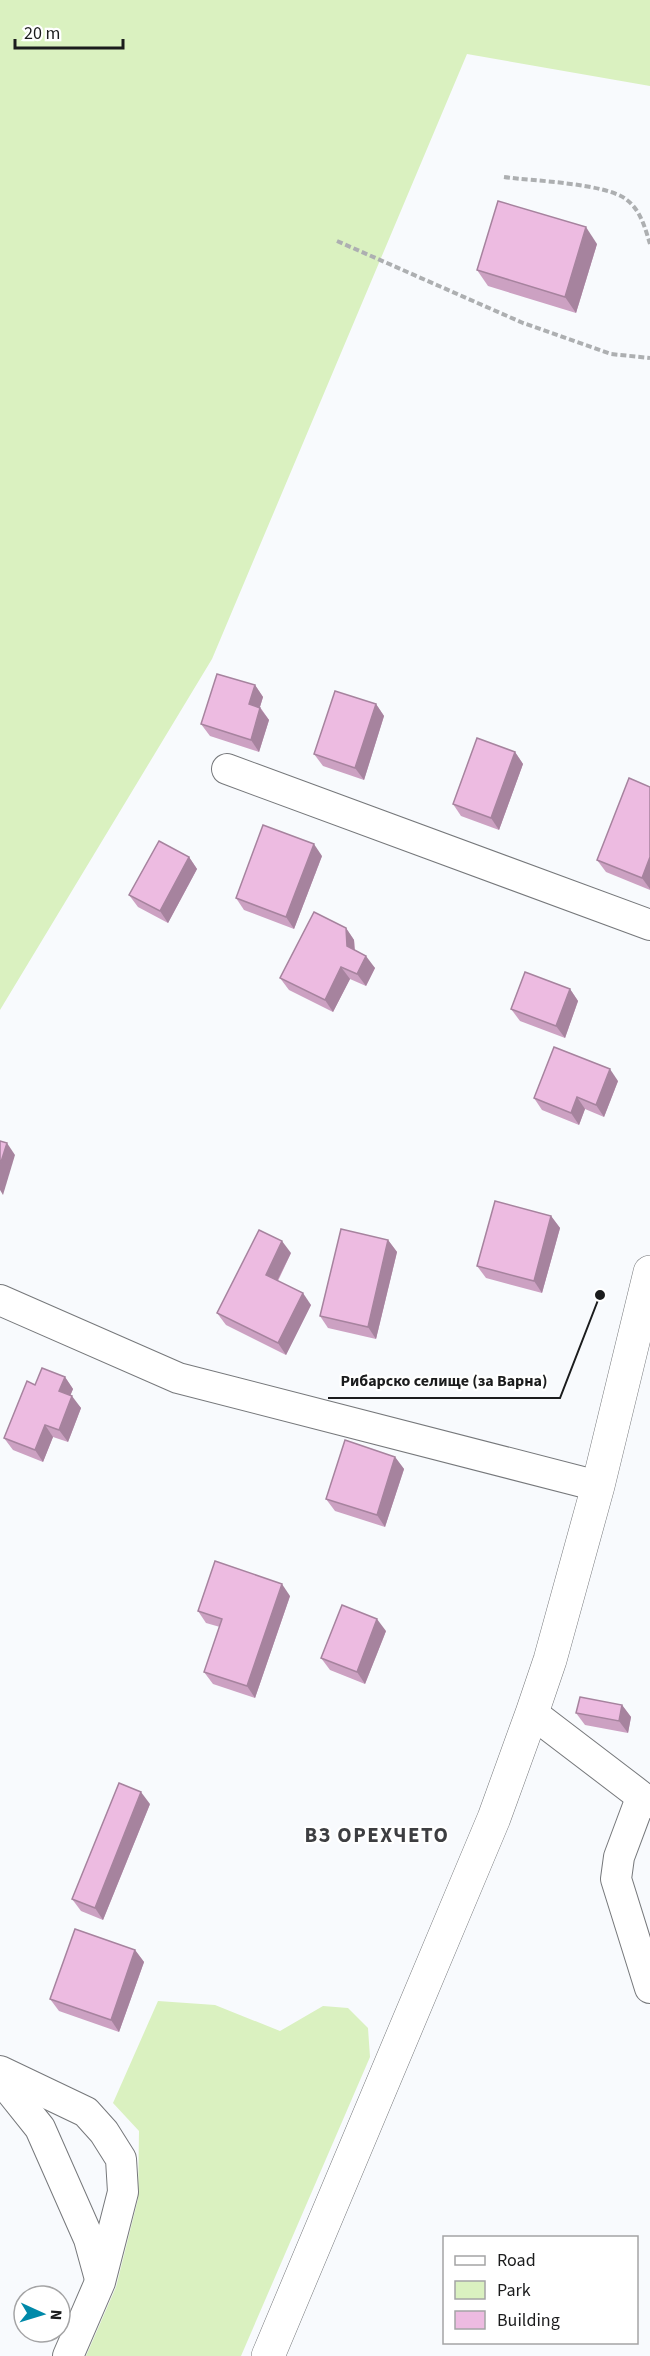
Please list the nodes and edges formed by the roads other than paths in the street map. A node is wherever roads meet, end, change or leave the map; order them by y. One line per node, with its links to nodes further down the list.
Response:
1 (227, 769): 2 (street)
2 (650, 925)
3 (650, 1272): 5 (street)
4 (0, 1300): 5 (street)
5 (598, 1486): 6 (street)
6 (532, 1713): 7 (street); 13 (street)
7 (645, 1800): 8 (street)
8 (650, 1988)
9 (0, 2071): 11 (street)
10 (0, 2078): 11 (street)
11 (100, 2282): 12 (street)
12 (68, 2356)
13 (268, 2356)

